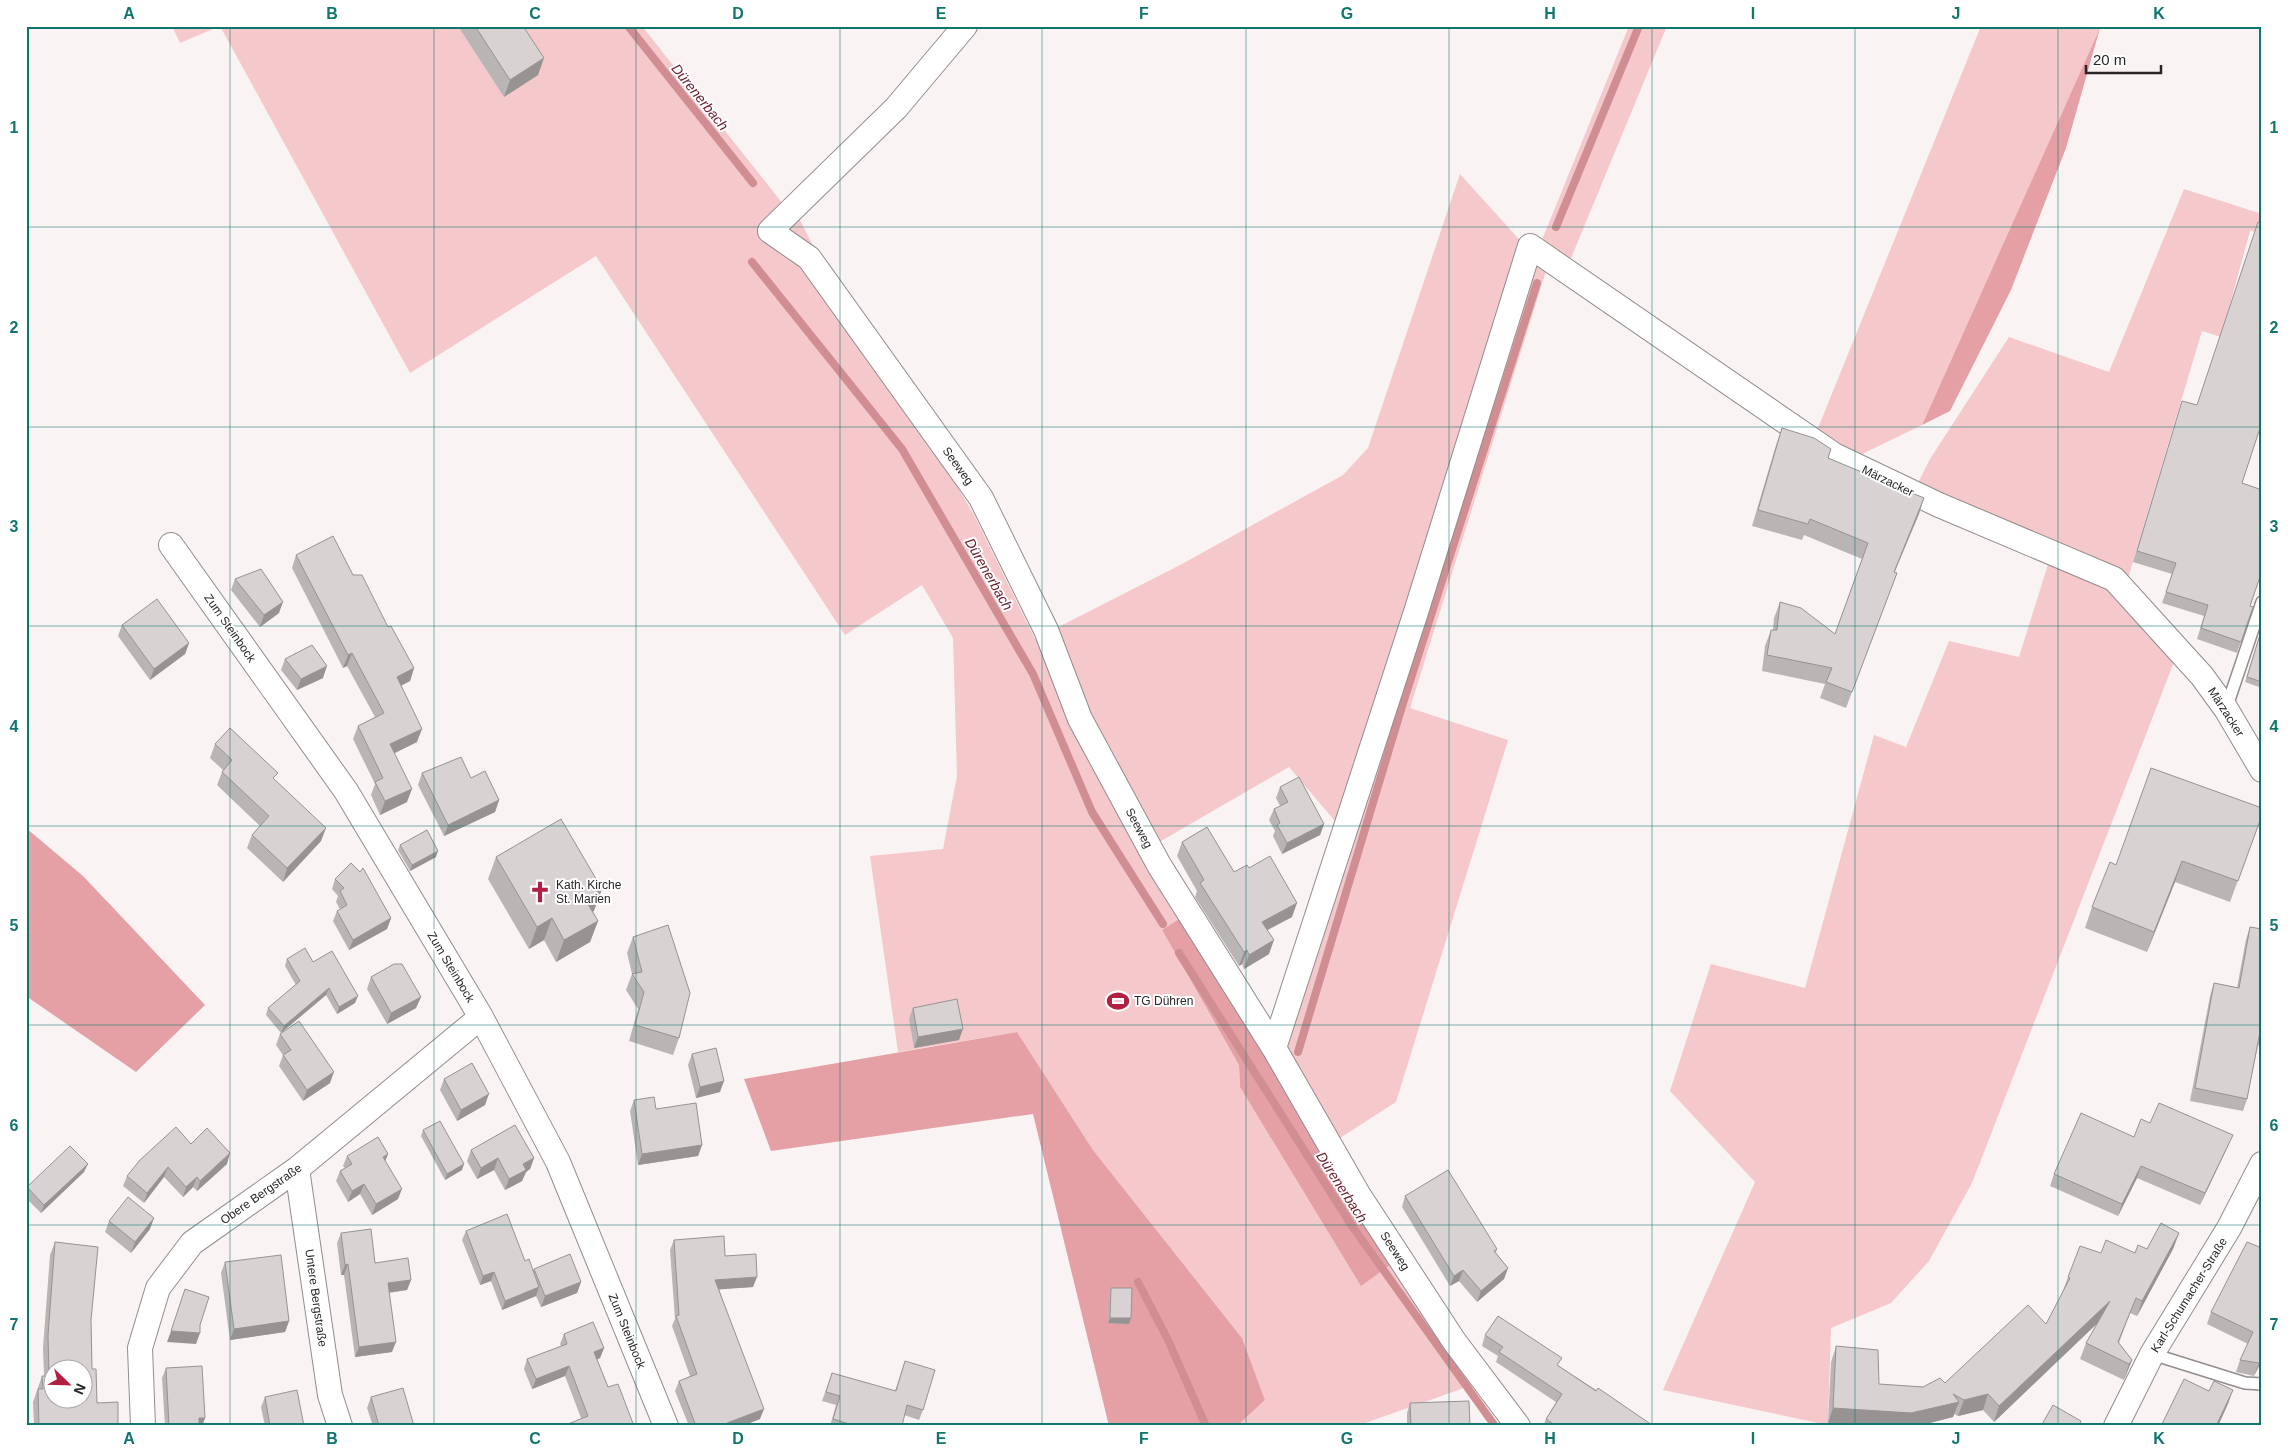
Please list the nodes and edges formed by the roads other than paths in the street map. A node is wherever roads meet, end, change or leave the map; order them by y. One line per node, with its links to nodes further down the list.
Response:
1 (966, 26): 7 (street, Seeweg)
2 (171, 545): 6 (street, Zum Steinbock)
3 (2262, 602): 4 (lane)
4 (2226, 708): 5 (street, Märzacker); 7 (street, Märzacker)
5 (2262, 770)
6 (481, 1017): 9 (street, Obere Bergstraße); 14 (street, Zum Steinbock)
7 (1274, 1048): 15 (street, Seeweg)
8 (2262, 1164): 10 (street, Karl-Schumacher-Straße)
9 (297, 1169): 12 (street, Obere Bergstraße); 13 (street, Untere Bergstraße)
10 (2152, 1354): 11 (lane); 16 (street, Karl-Schumacher-Straße)
11 (2262, 1384)
12 (143, 1426)
13 (340, 1426)
14 (666, 1426)
15 (1518, 1426)
16 (2116, 1426)

